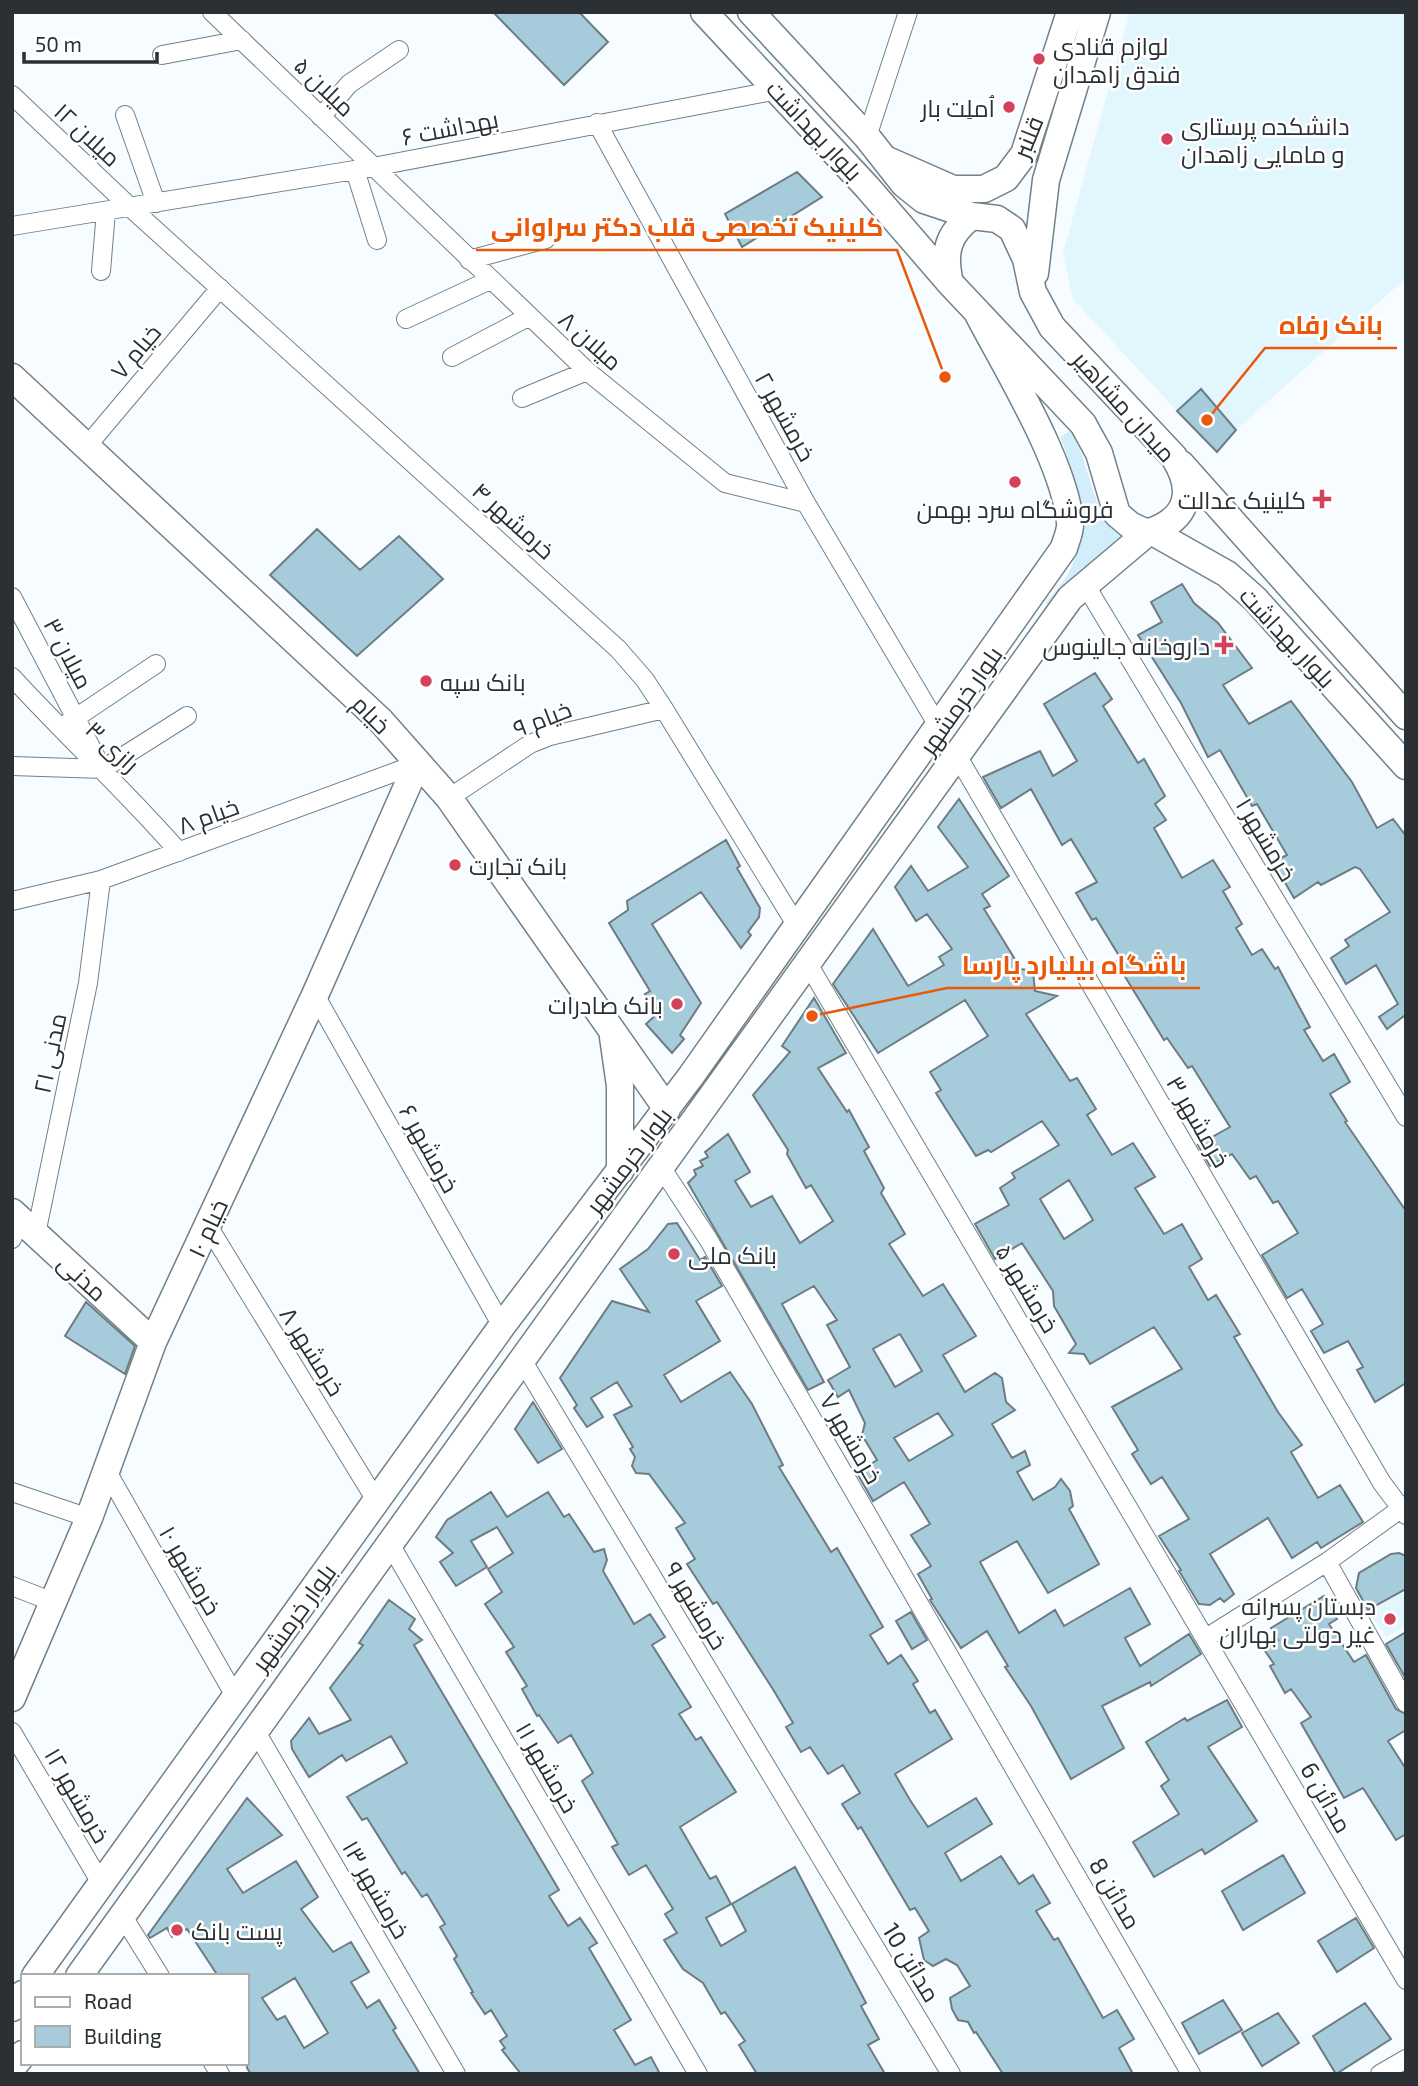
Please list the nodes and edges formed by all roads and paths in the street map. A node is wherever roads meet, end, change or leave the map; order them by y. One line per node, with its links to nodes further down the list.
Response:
1 (212, 12): 7 (street, میلان ۵)
2 (704, 12): 10 (main road, بلوار بهداشت)
3 (751, 12): 15 (main road, بلوار بهداشت)
4 (908, 12): 15 (street)
5 (1070, 12): 16 (main road, قلنبر)
6 (1097, 12): 30 (main road, قلنبر)
7 (243, 40): 9 (street); 13 (street, میلان ۵)
8 (399, 50): 13 (street)
9 (162, 55)
10 (778, 90): 14 (street, بهداشت ۶); 28 (main road, بلوار بهداشت)
11 (12, 95): 19 (street, میلان ۱۲)
12 (125, 115): 18 (street)
13 (321, 117): 17 (street, میلان ۵)
14 (597, 123): 17 (street, بهداشت ۶); 40 (street, خرمشهر ۲)
15 (867, 137): 16 (main road, بلوار بهداشت)
16 (887, 160): 21 (main road, بلوار بهداشت)
17 (364, 168): 18 (street, بهداشت ۶); 24 (street); 25 (street, میلان ۸)
18 (156, 203): 19 (street, بهداشت ۶)
19 (131, 208): 20 (street, بهداشت ۶); 29 (street, خرمشهر ۴)
20 (106, 211): 22 (street, بهداشت ۶); 26 (street)
21 (972, 216): 28 (main road); 30 (main road, میدان مشاهیر)
22 (12, 226)
23 (546, 239): 25 (street)
24 (377, 240)
25 (469, 260): 27 (street, میلان ۸)
26 (101, 271)
27 (490, 280): 32 (street, میلان ۸); 33 (street)
28 (950, 283): 31 (main road, میدان مشاهیر)
29 (220, 288): 38 (street, خیام ۷); 46 (street, خرمشهر ۴)
30 (1033, 292): 39 (main road, میدان مشاهیر)
31 (977, 312): 41 (main road, میدان مشاهیر); 50 (main road, بلوار خرمشهر)
32 (528, 317): 34 (street); 35 (street, میلان ۸)
33 (406, 319)
34 (453, 357)
35 (587, 371): 37 (street); 40 (street, میلان ۸)
36 (12, 377): 38 (main road, خیام)
37 (522, 398)
38 (87, 446): 53 (main road, خیام)
39 (1174, 457): 41 (main road, میدان مشاهیر); 49 (main road, بلوار بهداشت)
40 (806, 503): 50 (street, خرمشهر ۲)
41 (1149, 532): 42 (main road, بلوار خرمشهر); 55 (main road, بلوار بهداشت)
42 (1086, 586): 52 (main road, بلوار خرمشهر); 66 (street, خرمشهر ۱)
43 (12, 597): 47 (street, میلان ۳)
44 (156, 664): 47 (street)
45 (12, 677): 51 (street, رازی ۳)
46 (664, 709): 57 (street, خیام ۹); 61 (street, خرمشهر ۴)
47 (75, 716): 51 (street); 56 (street, میلان ۳)
48 (187, 716): 56 (street)
49 (1406, 716)
50 (940, 729): 52 (main road); 61 (main road, بلوار خرمشهر)
51 (61, 730): 56 (street, رازی ۳)
52 (958, 757): 62 (main road, بلوار خرمشهر); 77 (street, خرمشهر ۳)
53 (417, 764): 57 (main road, خیام); 58 (street, خیام ۸); 63 (main road, خیام ۱۰)
54 (12, 766): 56 (street)
55 (1406, 766)
56 (103, 769): 58 (street, رازی ۳)
57 (449, 799): 64 (main road, خیام)
58 (180, 852): 59 (street, خیام ۸)
59 (101, 880): 60 (street, خیام ۸); 69 (street, مدنی ۲۱)
60 (12, 901)
61 (797, 926): 65 (main road, بلوار خرمشهر)
62 (807, 962): 67 (main road, بلوار خرمشهر); 85 (street, خرمشهر ۵)
63 (315, 995): 70 (main road, خیام ۱۰); 71 (street, خرمشهر ۶)
64 (613, 1032): 65 (main road, خیام); 68 (main road)
65 (667, 1109): 68 (main road, بلوار خرمشهر)
66 (1406, 1117)
67 (660, 1167): 73 (main road, بلوار خرمشهر); 91 (street, خرمشهر ۷)
68 (620, 1171): 71 (main road, بلوار خرمشهر)
69 (20, 1226): 72 (main road, مدنی)
70 (208, 1226): 72 (main road, خیام ۱۰); 76 (street, خرمشهر ۸)
71 (502, 1326): 76 (main road, بلوار خرمشهر)
72 (153, 1342): 74 (main road, خیام ۱۰)
73 (522, 1360): 79 (main road, بلوار خرمشهر); 92 (street, خرمشهر ۹)
74 (105, 1468): 78 (main road, خیام ۱۰); 87 (street, خرمشهر ۱۰)
75 (12, 1492): 78 (street)
76 (377, 1502): 82 (main road, بلوار خرمشهر)
77 (1405, 1510): 80 (street)
78 (89, 1518): 83 (main road, خیام ۱۰)
79 (390, 1544): 84 (main road, بلوار خرمشهر); 101 (street, خرمشهر ۱۱)
80 (1327, 1562): 85 (street); 88 (street)
81 (12, 1586): 83 (street)
82 (310, 1593): 84 (main road); 87 (main road, بلوار خرمشهر)
83 (53, 1602): 86 (main road, خیام ۱۰)
84 (334, 1621): 89 (main road, بلوار خرمشهر)
85 (1206, 1638): 98 (street, مدائن 6)
86 (16, 1681)
87 (235, 1696): 93 (main road, بلوار خرمشهر)
88 (1406, 1703)
89 (256, 1730): 94 (main road, بلوار خرمشهر); 100 (street, خرمشهر ۱۳)
90 (12, 1732): 93 (street, خرمشهر ۱۲)
91 (998, 1736): 103 (street, مدائن 8)
92 (831, 1876): 102 (street, مدائن 10)
93 (101, 1883): 95 (main road, بلوار خرمشهر)
94 (122, 1915): 96 (main road, بلوار خرمشهر); 97 (street)
95 (37, 1974)
96 (80, 1974)
97 (159, 1974)
98 (1406, 1980)
99 (1406, 2059): 104 (street)
100 (456, 2074)
101 (698, 2074)
102 (951, 2074)
103 (1191, 2074)
104 (1380, 2074)

